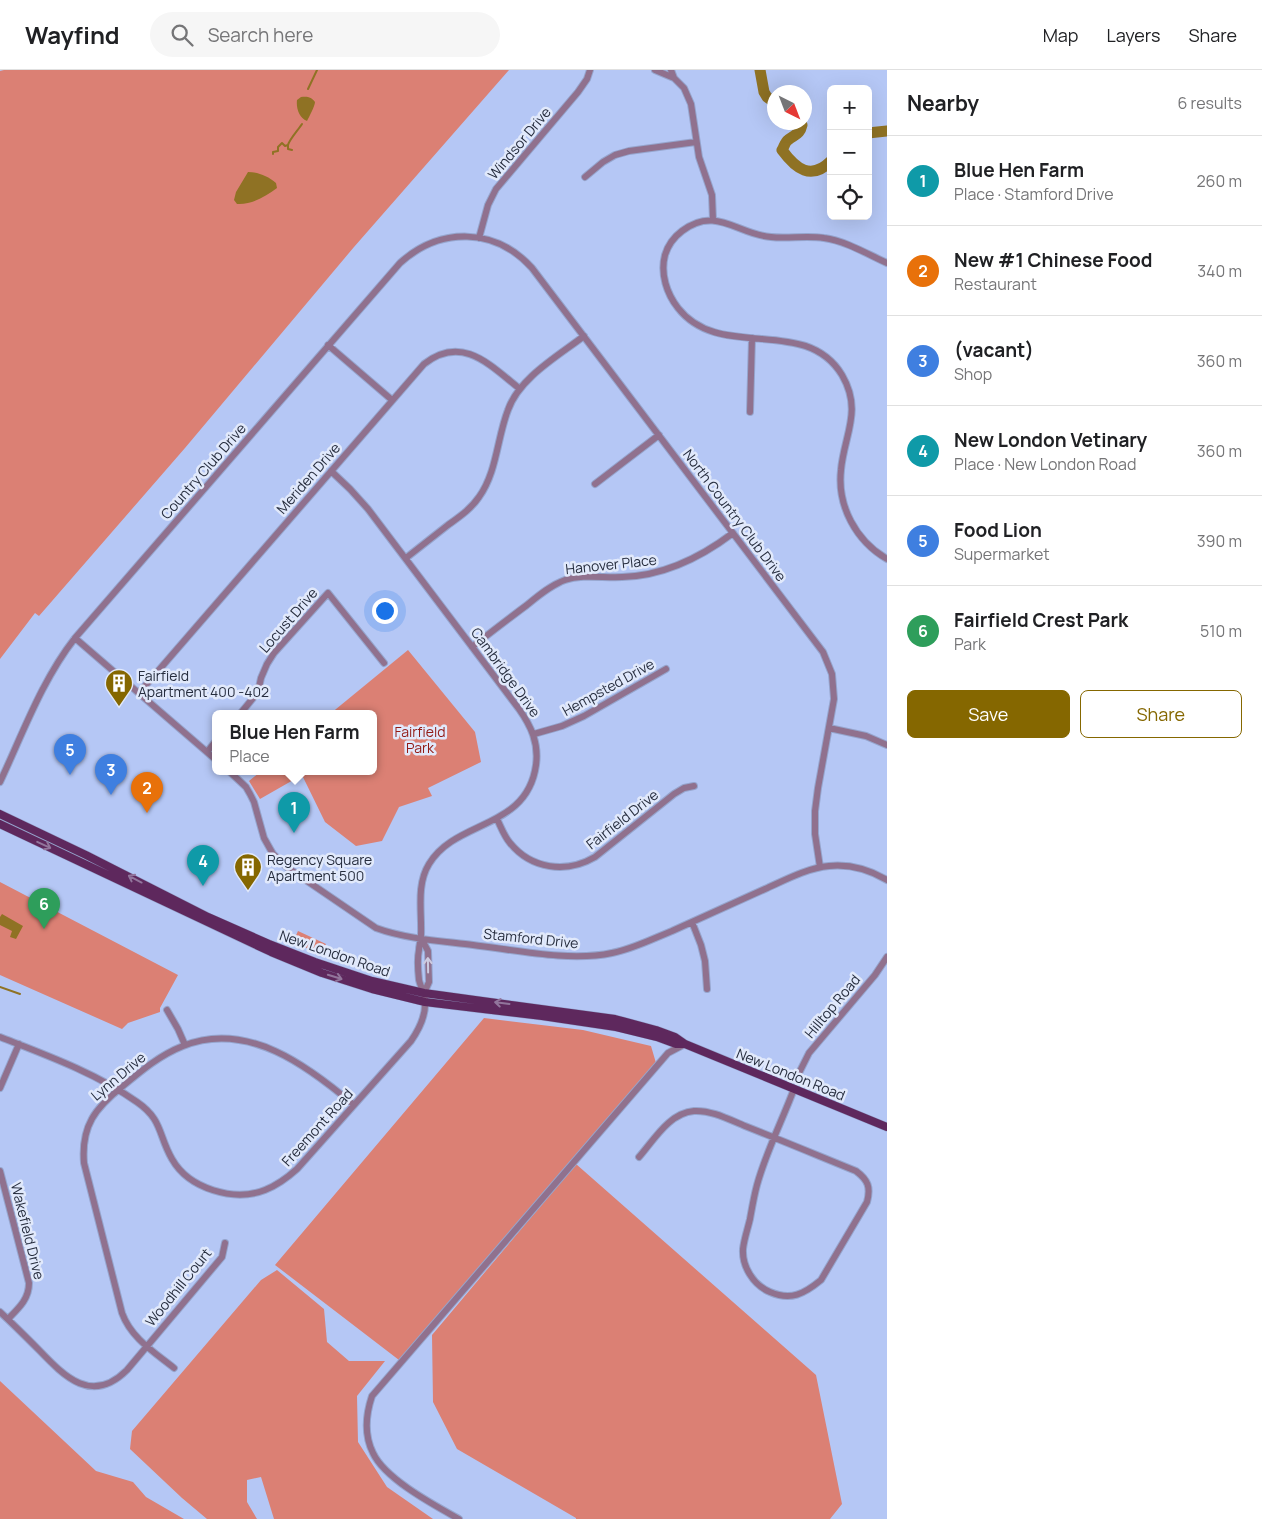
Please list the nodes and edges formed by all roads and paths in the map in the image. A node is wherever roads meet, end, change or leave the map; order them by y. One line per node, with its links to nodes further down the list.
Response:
1 (590, 70): 8 (street, Windsor Drive)
2 (655, 70): 4 (street)
3 (671, 70): 4 (street)
4 (674, 78): 5 (street)
5 (696, 142): 6 (street); 7 (street)
6 (585, 177)
7 (713, 220): 9 (street); 11 (street)
8 (479, 238): 10 (street, North Country Club Drive); 12 (street, Country Club Drive)
9 (887, 263)
10 (584, 336): 13 (street); 16 (street, North Country Club Drive)
11 (752, 338): 15 (street); 21 (street)
12 (328, 345): 14 (street); 22 (street, Country Club Drive)
13 (520, 389): 14 (street, Meriden Drive); 20 (street)
14 (392, 400): 17 (street, Meriden Drive)
15 (750, 412)
16 (658, 435): 18 (street); 19 (street, North Country Club Drive)
17 (331, 472): 20 (street, Cambridge Drive); 26 (street, Meriden Drive)
18 (595, 484)
19 (733, 533): 23 (street, Hanover Place); 28 (street, North Country Club Drive)
20 (406, 558): 23 (street, Cambridge Drive)
21 (887, 559)
22 (75, 638): 26 (street); 35 (street, Country Club Drive)
23 (472, 646): 29 (street, Cambridge Drive)
24 (384, 663): 27 (street, Locust Drive)
25 (666, 669): 29 (street, Hempsted Drive)
26 (139, 693): 32 (street)
27 (243, 710)
28 (829, 728): 30 (street); 40 (street, North Country Club Drive)
29 (534, 734): 38 (street, Cambridge Drive)
30 (887, 745)
31 (212, 746): 32 (street)
32 (207, 752): 33 (street)
33 (212, 756)
34 (233, 775): 43 (street, Stamford Drive)
35 (0, 782)
36 (694, 786): 38 (street, Fairfield Drive)
37 (0, 814): 46 (main road, New London Road, one-way to 37)
38 (497, 819): 43 (street, Cambridge Drive)
39 (0, 824): 46 (main road, New London Road, one-way to 46)
40 (820, 868): 41 (street, Stamford Drive); 42 (street, Stamford Drive)
41 (887, 880)
42 (692, 922): 43 (street, Stamford Drive); 45 (street)
43 (421, 938): 46 (street, Cambridge Drive)
44 (887, 957): 52 (street, Hilltop Road)
45 (707, 989)
46 (424, 998): 50 (main road, New London Road); 56 (street, Freemont Road)
47 (167, 1010): 51 (street)
48 (0, 1037): 49 (street, Freemont Road)
49 (19, 1044): 53 (street); 55 (street, Freemont Road)
50 (685, 1044): 54 (main road, New London Road); 66 (street)
51 (184, 1045): 55 (street, Lynn Drive); 56 (street, Lynn Drive)
52 (799, 1073)
53 (0, 1088)
54 (794, 1089): 57 (main road, New London Road); 58 (street)
55 (117, 1090): 56 (street, Freemont Road); 64 (street, Lynn Drive)
56 (354, 1105)
57 (887, 1127)
58 (775, 1138): 58 (street); 59 (street)
59 (640, 1157)
60 (0, 1171): 63 (street, Wakefield Drive)
61 (225, 1242): 64 (street, Woodhill Court)
62 (0, 1312): 63 (street, Woodhill Court)
63 (8, 1319): 64 (street, Woodhill Court)
64 (147, 1346): 65 (street, Lynn Drive)
65 (174, 1368)
66 (459, 1519)

